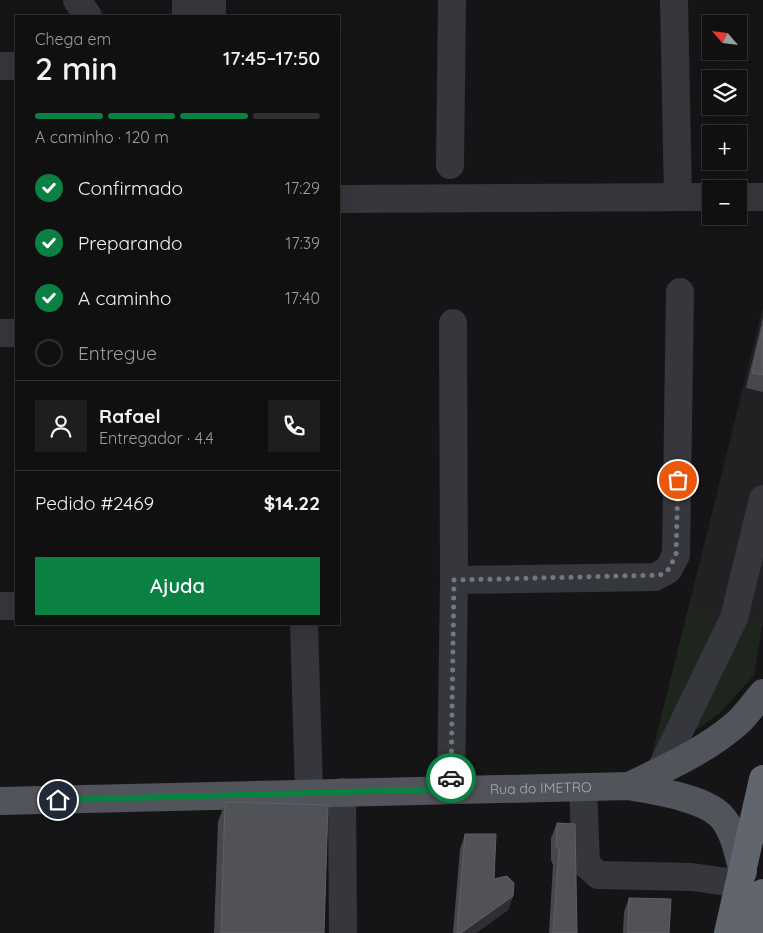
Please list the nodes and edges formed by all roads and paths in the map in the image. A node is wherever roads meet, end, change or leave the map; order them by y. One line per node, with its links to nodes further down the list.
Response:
1 (77, 0): 6 (street)
2 (186, 0): 7 (street)
3 (212, 0): 8 (street)
4 (452, 0): 11 (street)
5 (674, 0): 12 (street)
6 (87, 15)
7 (186, 15)
8 (212, 15)
9 (0, 66): 10 (street)
10 (15, 66)
11 (450, 165)
12 (678, 197): 13 (street); 16 (street)
13 (702, 197)
14 (747, 197): 15 (street)
15 (763, 197)
16 (340, 199)
17 (680, 292): 22 (street)
18 (453, 323): 22 (street)
19 (0, 333): 20 (street)
20 (15, 333)
21 (763, 499): 27 (street)
22 (454, 580): 31 (street)
23 (0, 606): 24 (street)
24 (15, 606)
25 (304, 625): 32 (street)
26 (763, 693): 27 (main road)
27 (660, 770): 29 (main road)
28 (763, 779): 35 (highway)
29 (629, 786): 30 (main road, Rua do IMETRO); 35 (main road, Rua do IMETRO)
30 (592, 787): 31 (main road, Rua do IMETRO); 35 (street)
31 (451, 789): 33 (main road, Rua do IMETRO)
32 (309, 792): 33 (main road, Rua do IMETRO); 34 (main road, Rua do IMETRO)
33 (342, 792): 36 (street)
34 (0, 801)
35 (754, 890): 37 (highway); 38 (highway)
36 (343, 933)
37 (728, 933)
38 (755, 933)

